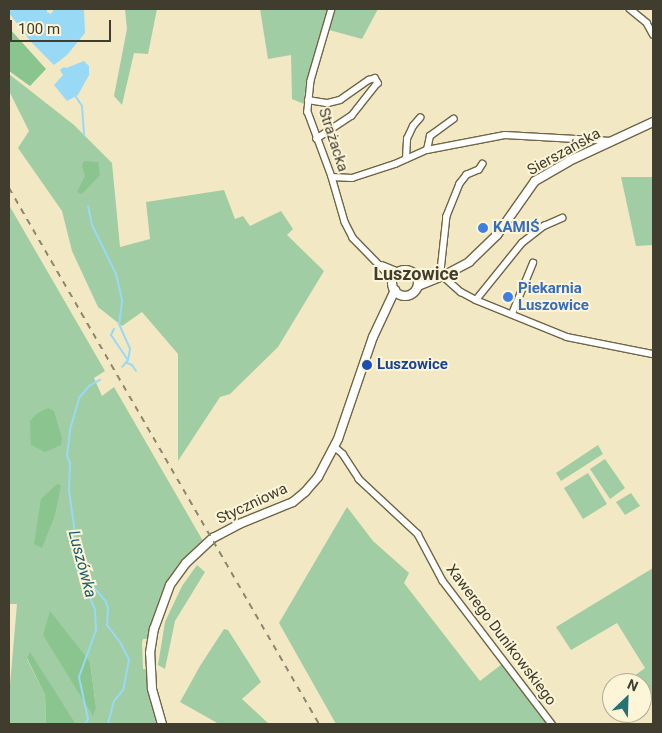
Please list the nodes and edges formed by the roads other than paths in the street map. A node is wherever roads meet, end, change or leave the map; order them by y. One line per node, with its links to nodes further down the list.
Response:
1 (332, 9): 4 (street, Strażacka)
2 (630, 9): 3 (street)
3 (653, 34)
4 (308, 100): 8 (street, Strażacka); 8 (street)
5 (420, 118): 11 (street)
6 (453, 119): 10 (street)
7 (653, 122): 9 (street, Sierszańska)
8 (317, 139): 13 (street, Strażacka)
9 (611, 141): 10 (street); 18 (street, Sierszańska)
10 (427, 150): 11 (street)
11 (406, 159): 13 (street)
12 (483, 164): 18 (street)
13 (332, 177): 16 (street, Strażacka)
14 (562, 218): 22 (street)
15 (533, 263): 23 (street)
16 (396, 276): 17 (street); 21 (street)
17 (416, 276): 19 (street, Sierszańska); 20 (street)
18 (444, 276): 19 (street, Sierszańska); 22 (street)
19 (435, 279): 20 (street, Sierszańska)
20 (418, 286): 21 (street)
21 (398, 293): 25 (street, Styczniowa)
22 (476, 300): 23 (street)
23 (512, 314): 24 (street)
24 (653, 354)
25 (335, 447): 26 (street, Styczniowa); 27 (street, Xawerego Dunikowskiego)
26 (162, 724)
27 (552, 724)

